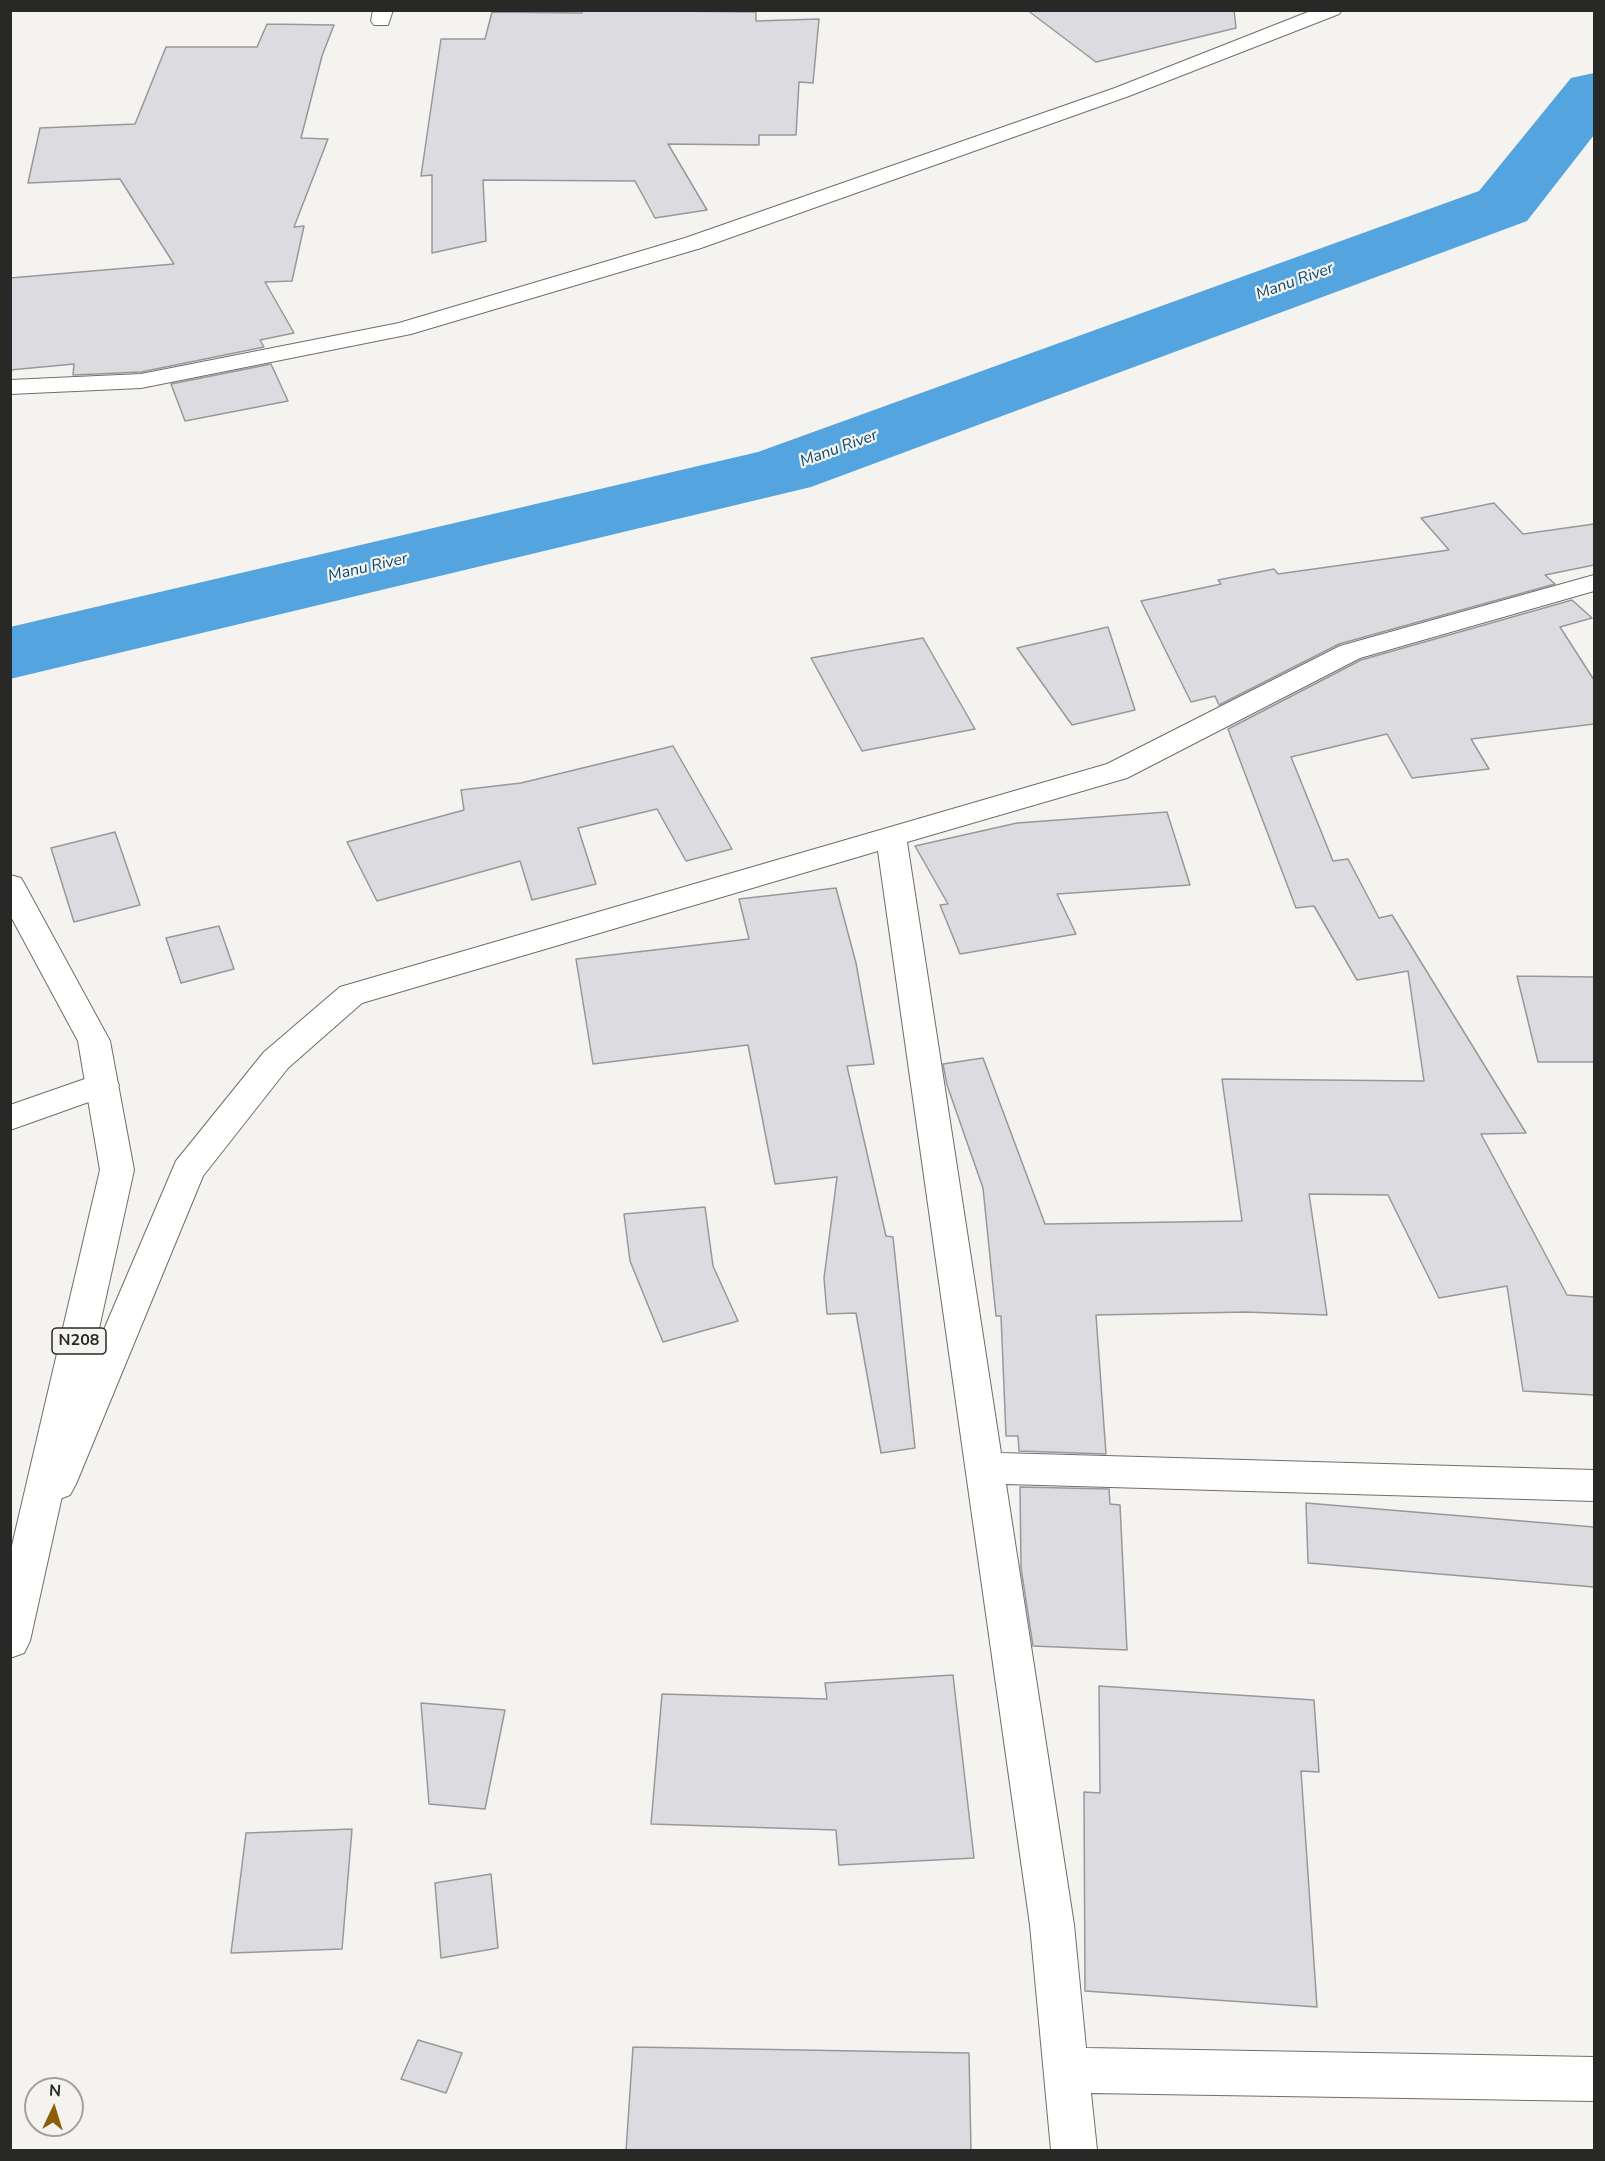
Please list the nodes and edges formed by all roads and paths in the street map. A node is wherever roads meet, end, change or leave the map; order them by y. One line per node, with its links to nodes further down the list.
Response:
1 (1332, 10): 2 (main road)
2 (10, 387)
3 (1594, 583): 4 (main road)
4 (891, 836): 8 (main road); 10 (main road)
5 (10, 885): 6 (main road, N208)
6 (102, 1085): 7 (main road); 10 (main road, N208)
7 (10, 1118)
8 (984, 1468): 9 (main road); 12 (main road)
9 (1594, 1485)
10 (34, 1538): 11 (main road, N208)
11 (10, 1641)
12 (1066, 2070): 13 (main road); 14 (main road)
13 (1594, 2079)
14 (1074, 2151)

